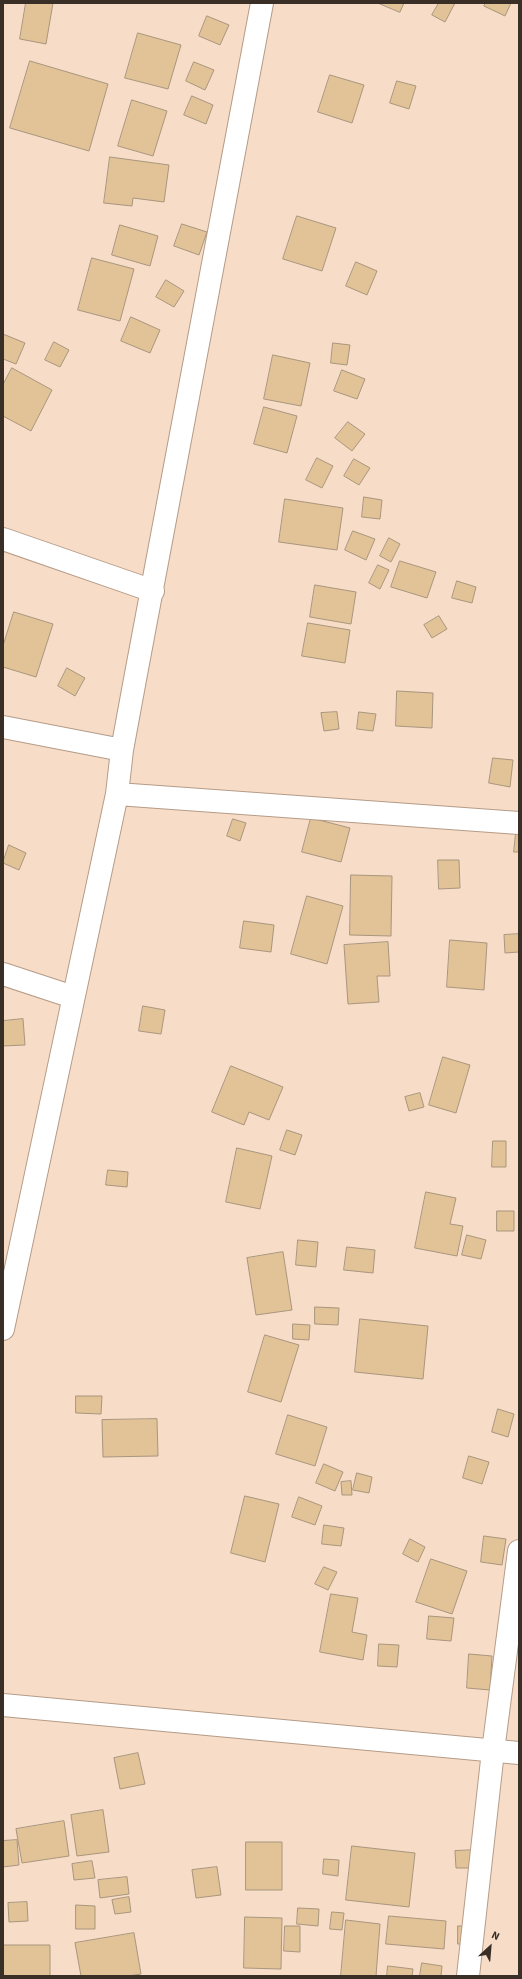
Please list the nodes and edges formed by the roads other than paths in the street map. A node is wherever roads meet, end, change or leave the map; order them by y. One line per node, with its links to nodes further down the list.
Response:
1 (262, 3): 3 (street)
2 (3, 539): 3 (street)
3 (152, 591): 5 (street)
4 (3, 727): 5 (street)
5 (122, 750): 6 (street)
6 (117, 794): 7 (street); 9 (street)
7 (519, 823)
8 (3, 974): 9 (street)
9 (73, 997): 10 (street)
10 (3, 1329)
11 (519, 1551): 13 (street)
12 (3, 1705): 13 (street)
13 (493, 1751): 14 (street); 15 (street)
14 (519, 1754)
15 (468, 1976)

